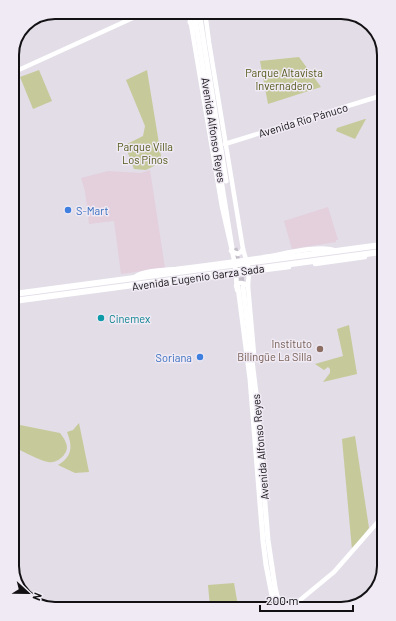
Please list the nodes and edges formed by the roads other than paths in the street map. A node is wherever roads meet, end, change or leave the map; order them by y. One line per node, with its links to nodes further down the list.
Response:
1 (131, 19): 8 (street)
2 (190, 19): 6 (street, Avenida Alfonso Reyes)
3 (195, 19): 7 (main road, Avenida Alfonso Reyes)
4 (200, 19): 11 (main road, Avenida Alfonso Reyes)
5 (206, 19): 13 (street)
6 (190, 22): 7 (main road); 12 (street, Avenida Alfonso Reyes)
7 (198, 36): 10 (main road, Avenida Alfonso Reyes)
8 (19, 70)
9 (377, 97): 13 (street, Avenida Río Pánuco)
10 (210, 110): 12 (main road); 15 (main road, Avenida Alfonso Reyes)
11 (218, 128): 13 (main road); 15 (main road, Avenida Alfonso Reyes)
12 (211, 139): 15 (street, Avenida Alfonso Reyes)
13 (225, 144): 16 (street)
14 (377, 246): 19 (highway, Avenida Eugenio Garza Sada)
15 (233, 249): 16 (street); 22 (street, Avenida Alfonso Reyes)
16 (243, 249): 21 (street)
17 (377, 253): 19 (highway, Avenida Eugenio Garza Sada)
18 (377, 253): 26 (street)
19 (338, 254): 20 (street); 31 (highway, Avenida Eugenio Garza Sada)
20 (269, 256): 21 (street); 24 (street); 26 (street)
21 (245, 260): 22 (street); 24 (street); 25 (street)
22 (233, 262): 23 (street); 25 (street, Avenida Alfonso Reyes)
23 (215, 264): 29 (street); 30 (street)
24 (247, 267): 27 (street); 28 (street)
25 (234, 269): 28 (street); 29 (street)
26 (269, 270): 27 (street)
27 (248, 273): 28 (street); 32 (street)
28 (235, 275): 29 (street); 32 (street)
29 (217, 278): 31 (street)
30 (134, 279): 31 (highway, Avenida Eugenio Garza Sada); 33 (highway, Avenida Eugenio Garza Sada)
31 (142, 282): 34 (highway, Avenida Eugenio Garza Sada)
32 (241, 287): 35 (main road, Avenida Alfonso Reyes); 35 (street)
33 (19, 293)
34 (19, 301)
35 (251, 370): 37 (main road, Avenida Alfonso Reyes); 38 (main road, Avenida Alfonso Reyes)
36 (377, 524): 39 (street)
37 (273, 602)
38 (281, 602)
39 (298, 602)

